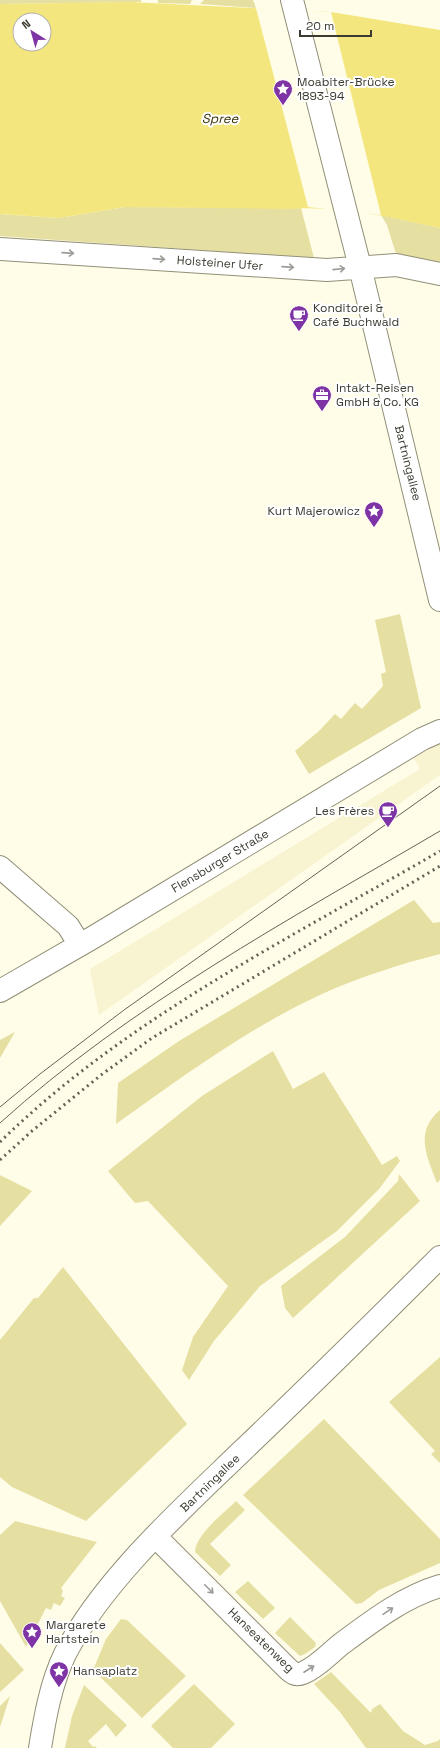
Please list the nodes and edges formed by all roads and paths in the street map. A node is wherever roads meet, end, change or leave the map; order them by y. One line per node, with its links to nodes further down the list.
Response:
1 (293, 5): 3 (street, Bartningallee)
2 (0, 249): 3 (street, Holsteiner Ufer, one-way to 3)
3 (360, 267): 4 (street, Holsteiner Ufer); 5 (street, Bartningallee)
4 (440, 274)
5 (440, 600)
6 (440, 731): 8 (street, Flensburger Straße)
7 (0, 867): 8 (street)
8 (80, 945): 9 (street, Flensburger Straße)
9 (0, 991)
10 (440, 1257): 11 (street, Bartningallee)
11 (156, 1537): 12 (street, Hanseatenweg, one-way to 12); 13 (street, Bartningallee)
12 (440, 1586)
13 (40, 1748)

